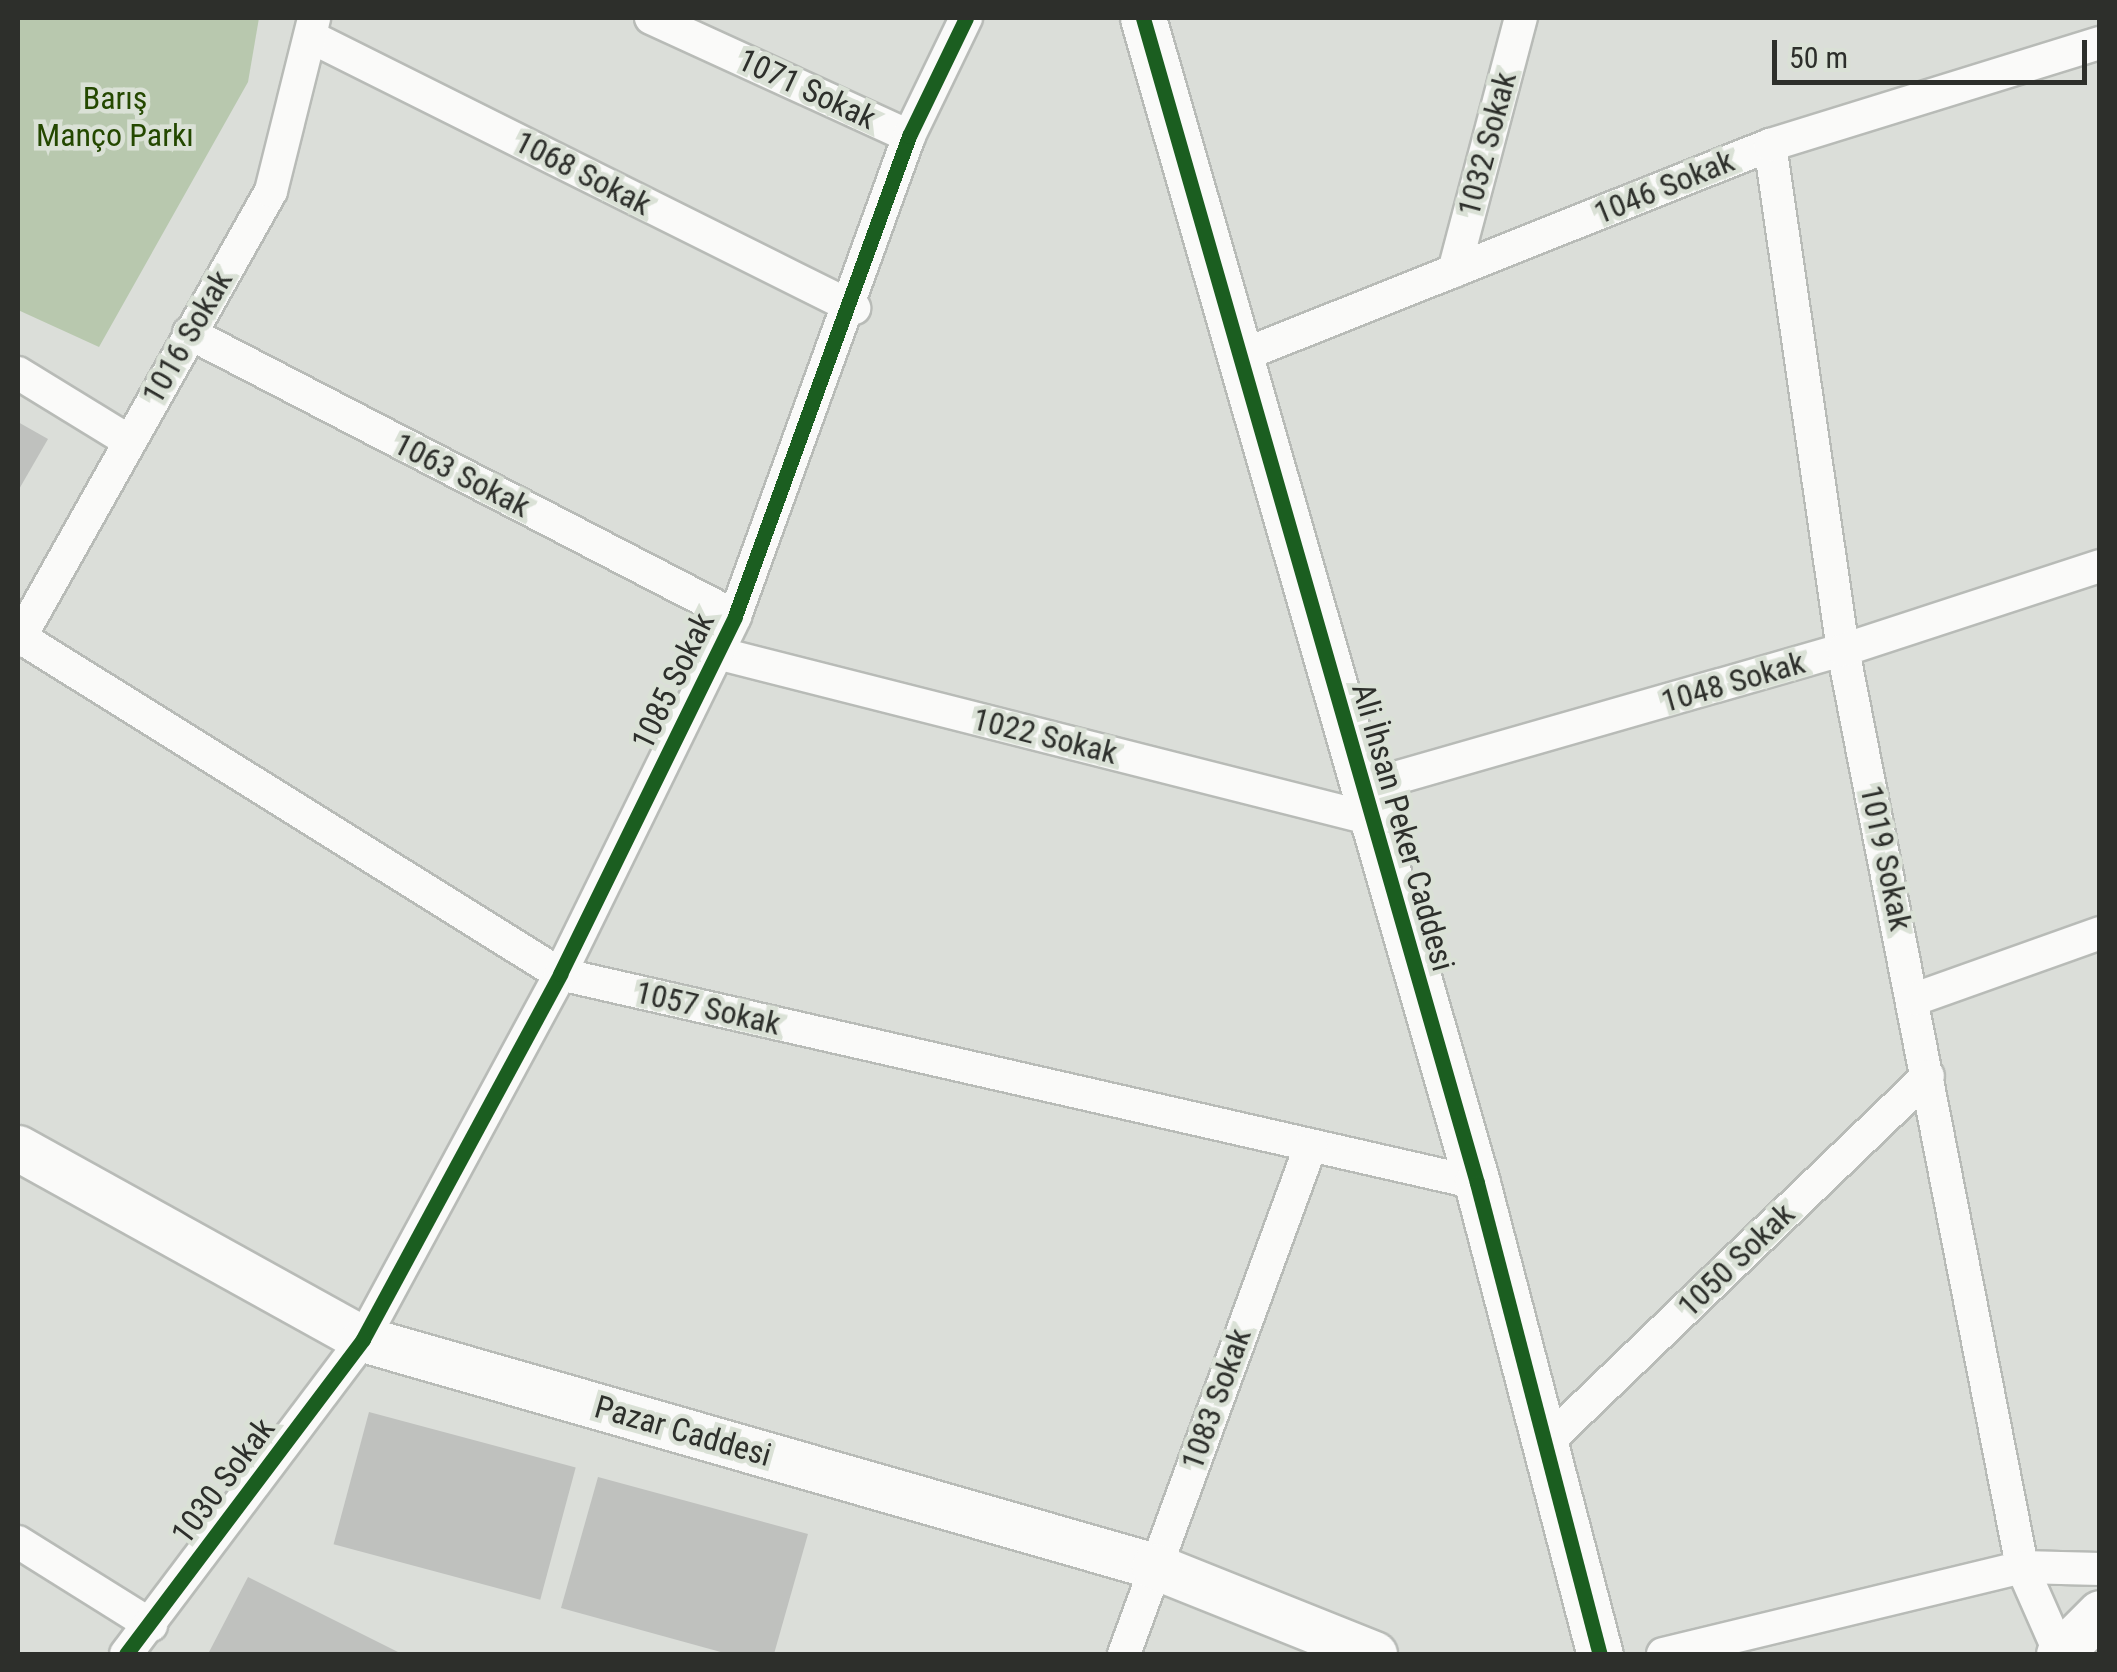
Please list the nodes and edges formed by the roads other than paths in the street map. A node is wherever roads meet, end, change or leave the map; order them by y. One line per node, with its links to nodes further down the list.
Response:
1 (651, 18): 7 (street, 1071 Sokak)
2 (966, 18): 7 (street, 1085 Sokak)
3 (1143, 18): 12 (street, Ali İhsan Peker Caddesi)
4 (1521, 18): 9 (street, 1032 Sokak)
5 (314, 28): 10 (street, 1068 Sokak); 11 (street, 1016 Sokak)
6 (2100, 43): 8 (street, 1046 Sokak)
7 (908, 136): 10 (street, 1085 Sokak)
8 (1770, 145): 9 (street, 1046 Sokak); 18 (street, 1019 Sokak)
9 (1454, 271): 12 (street, 1046 Sokak)
10 (854, 308): 16 (street, 1085 Sokak)
11 (189, 333): 14 (street, 1016 Sokak); 16 (street, 1063 Sokak)
12 (1238, 357): 20 (street, Ali İhsan Peker Caddesi)
13 (18, 373): 14 (street)
14 (129, 441): 17 (street, 1016 Sokak)
15 (2100, 566): 18 (street, 1048 Sokak)
16 (735, 616): 19 (street, 1085 Sokak)
17 (19, 639): 22 (street, 1057 Sokak)
18 (1843, 650): 20 (street, 1048 Sokak); 23 (street, 1019 Sokak)
19 (718, 653): 20 (street, 1022 Sokak); 22 (street, 1085 Sokak)
20 (1368, 803): 27 (street, Ali İhsan Peker Caddesi)
21 (2100, 933): 23 (street)
22 (560, 974): 25 (street, 1057 Sokak); 28 (street, 1085 Sokak)
23 (1915, 999): 24 (street, 1019 Sokak)
24 (1928, 1076): 29 (street, 1050 Sokak); 34 (street, 1019 Sokak)
25 (1311, 1145): 27 (street, 1057 Sokak); 33 (street, 1083 Sokak)
26 (18, 1148): 28 (street, Pazar Caddesi)
27 (1477, 1183): 29 (street, Ali İhsan Peker Caddesi)
28 (363, 1339): 33 (street, Pazar Caddesi); 37 (street, 1030 Sokak)
29 (1545, 1444): 41 (street, Ali İhsan Peker Caddesi)
30 (18, 1542): 31 (street)
31 (54, 1565): 32 (street); 37 (street)
32 (18, 1566)
33 (1154, 1566): 39 (street, 1083 Sokak); 40 (street, Pazar Caddesi)
34 (2022, 1567): 35 (street); 42 (street); 43 (street, 1019 Sokak)
35 (2100, 1569)
36 (2100, 1613): 43 (street)
37 (151, 1625): 38 (street, 1030 Sokak)
38 (126, 1654)
39 (1124, 1654)
40 (1374, 1654)
41 (1600, 1654)
42 (1663, 1654)
43 (2059, 1654)

